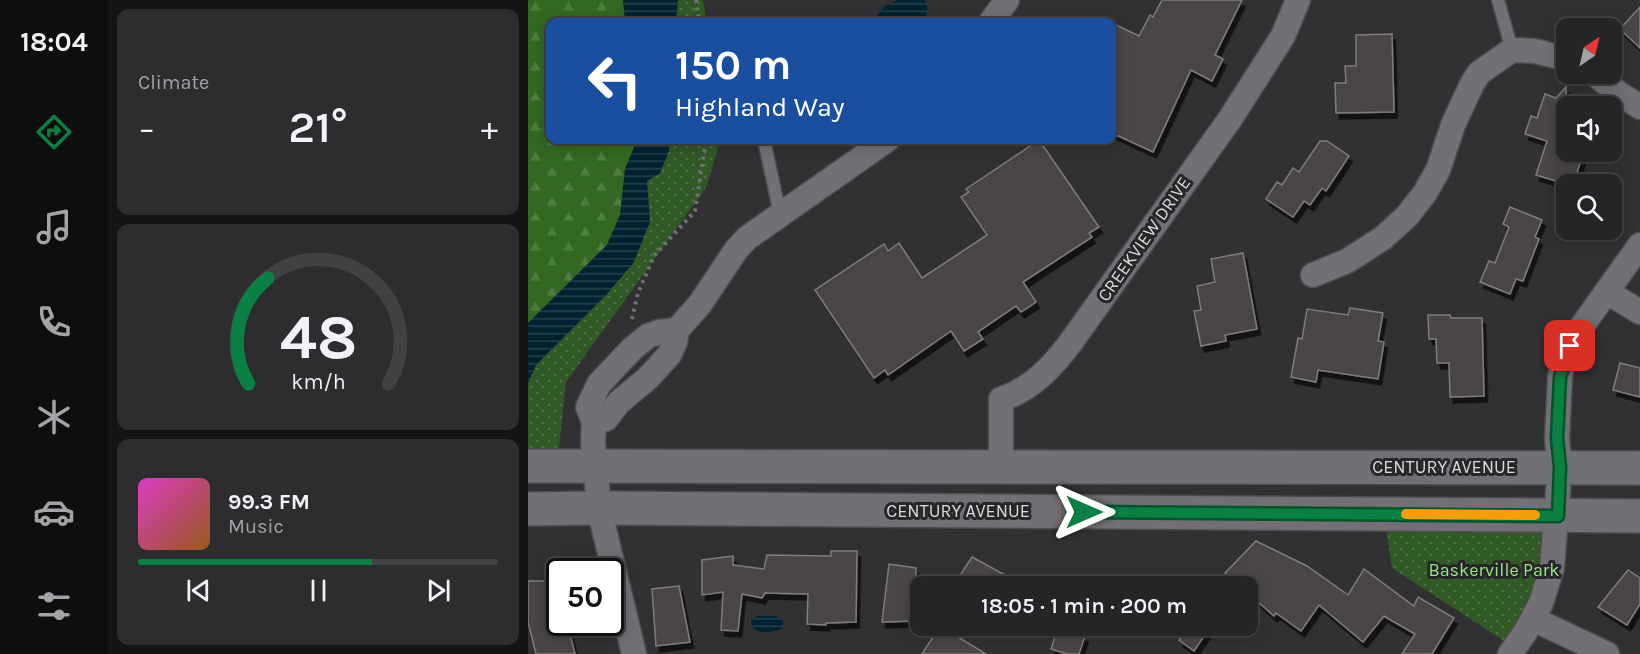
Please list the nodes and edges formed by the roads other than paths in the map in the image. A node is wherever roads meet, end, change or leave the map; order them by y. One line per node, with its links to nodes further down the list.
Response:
1 (1007, 0): 4 (street)
2 (1298, 0): 19 (street, CREEKVIEW DRIVE)
3 (1498, 0): 5 (lane)
4 (994, 18)
5 (1512, 50): 6 (street); 13 (street)
6 (1556, 56)
7 (1607, 84): 8 (street)
8 (1640, 107)
9 (765, 144): 11 (lane)
10 (881, 144): 11 (street)
11 (780, 214): 17 (street)
12 (1640, 245): 14 (street)
13 (1313, 275)
14 (1607, 292): 15 (street); 18 (street)
15 (1640, 312)
16 (528, 466): 17 (main road, CENTURY AVENUE)
17 (595, 466): 19 (main road, CENTURY AVENUE); 21 (street)
18 (1560, 467): 19 (main road, CENTURY AVENUE); 20 (main road, CENTURY AVENUE); 23 (street)
19 (1001, 468)
20 (1640, 468)
21 (599, 508): 22 (main road, CENTURY AVENUE); 23 (main road, CENTURY AVENUE); 26 (street)
22 (528, 509)
23 (1558, 516): 24 (main road, CENTURY AVENUE); 25 (street)
24 (1640, 516)
25 (1533, 619): 27 (street); 28 (street)
26 (634, 654)
27 (1510, 654)
28 (1607, 654)

